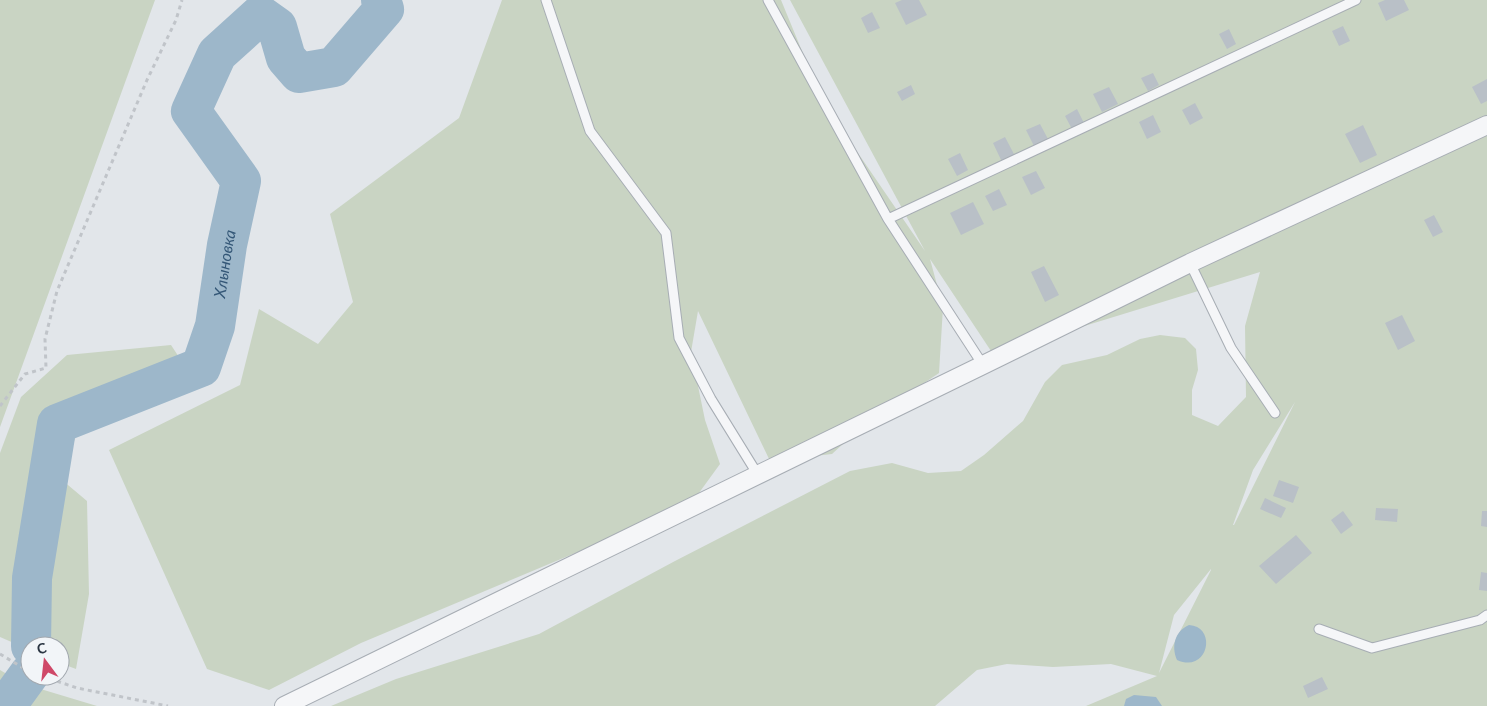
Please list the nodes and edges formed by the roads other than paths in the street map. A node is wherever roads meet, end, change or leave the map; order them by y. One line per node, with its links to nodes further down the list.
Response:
1 (546, 0): 9 (lane)
2 (768, 0): 5 (lane)
3 (1356, 0): 5 (lane)
4 (1487, 125): 6 (street)
5 (888, 219): 7 (lane)
6 (1190, 263): 7 (street); 8 (lane)
7 (983, 366): 9 (street)
8 (1275, 412)
9 (758, 476): 12 (street)
10 (1487, 615): 11 (lane)
11 (1318, 629)
12 (284, 706)

